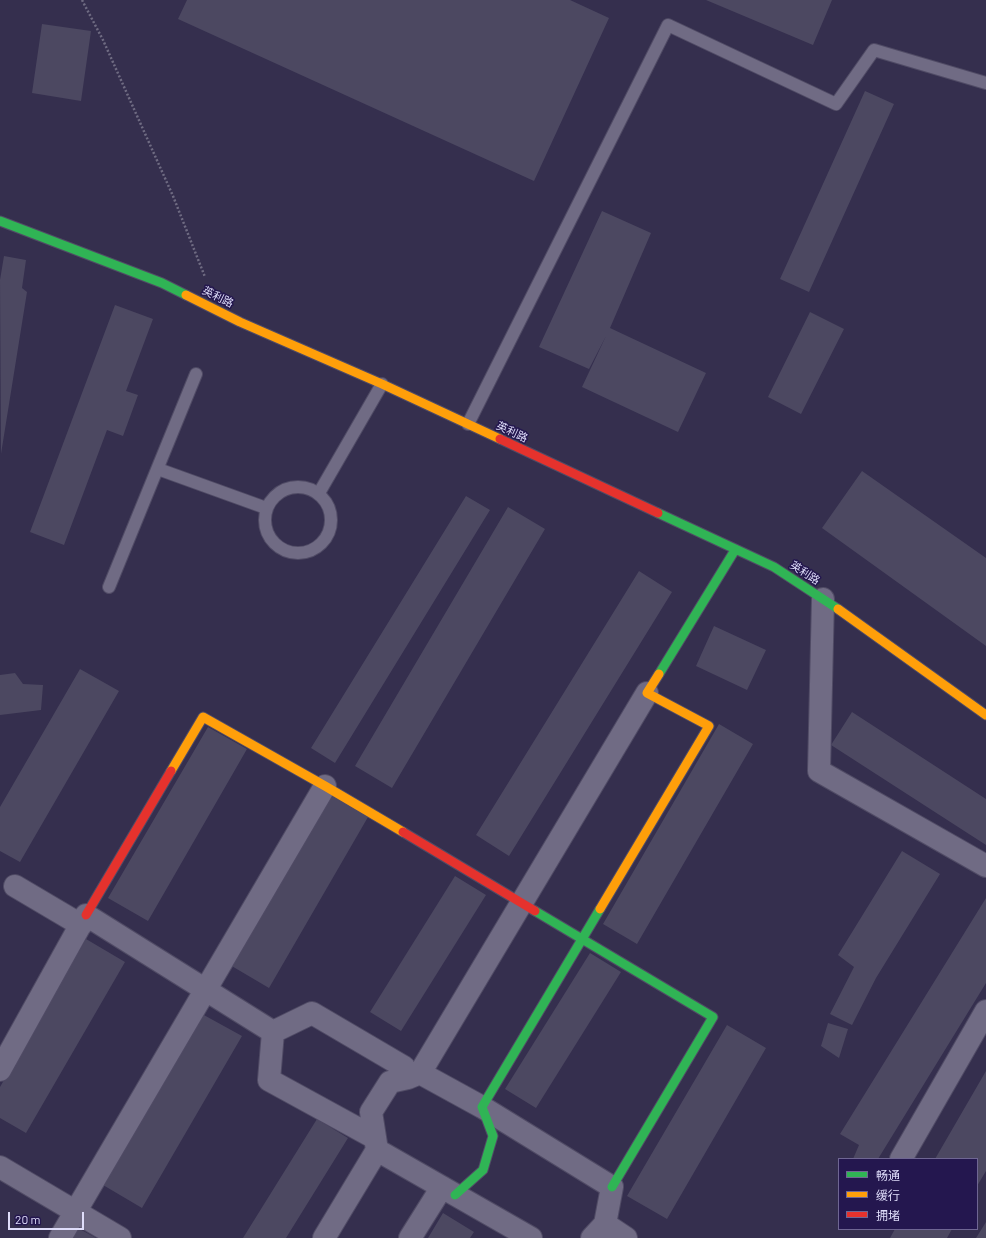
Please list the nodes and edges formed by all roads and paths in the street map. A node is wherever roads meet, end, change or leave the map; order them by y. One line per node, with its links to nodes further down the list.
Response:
1 (82, 0): 4 (path)
2 (986, 83): 7 (lane)
3 (0, 221): 4 (street, 英利路)
4 (218, 311): 6 (street, 英利路)
5 (196, 374): 8 (lane)
6 (382, 384): 7 (street, 英利路); 9 (lane)
7 (468, 424): 11 (street, 英利路)
8 (158, 469): 10 (lane); 12 (lane)
9 (319, 493): 10 (lane); 10 (lane)
10 (266, 508)
11 (736, 550): 13 (street, 英利路); 14 (street)
12 (110, 587)
13 (823, 599): 15 (street, 英利路); 17 (street)
14 (647, 693): 19 (street); 21 (street)
15 (986, 715)
16 (325, 786): 19 (street); 20 (street); 22 (street)
17 (986, 866)
18 (15, 886): 20 (street)
19 (522, 903): 21 (street); 26 (street)
20 (84, 920): 22 (street); 25 (street)
21 (582, 939): 27 (street); 31 (street)
22 (206, 990): 24 (street); 33 (street)
23 (986, 1011): 29 (street)
24 (273, 1032): 26 (street); 28 (street)
25 (0, 1070)
26 (414, 1075): 27 (street); 28 (street)
27 (482, 1107): 31 (street); 32 (street)
28 (376, 1144): 32 (street); 37 (street)
29 (902, 1158)
30 (0, 1167): 33 (street)
31 (612, 1187): 34 (street)
32 (449, 1191): 38 (street); 39 (street)
33 (76, 1212): 35 (street); 36 (street)
34 (599, 1231): 40 (street)
35 (60, 1238)
36 (120, 1238)
37 (324, 1238)
38 (410, 1238)
39 (531, 1238)
40 (626, 1238)

